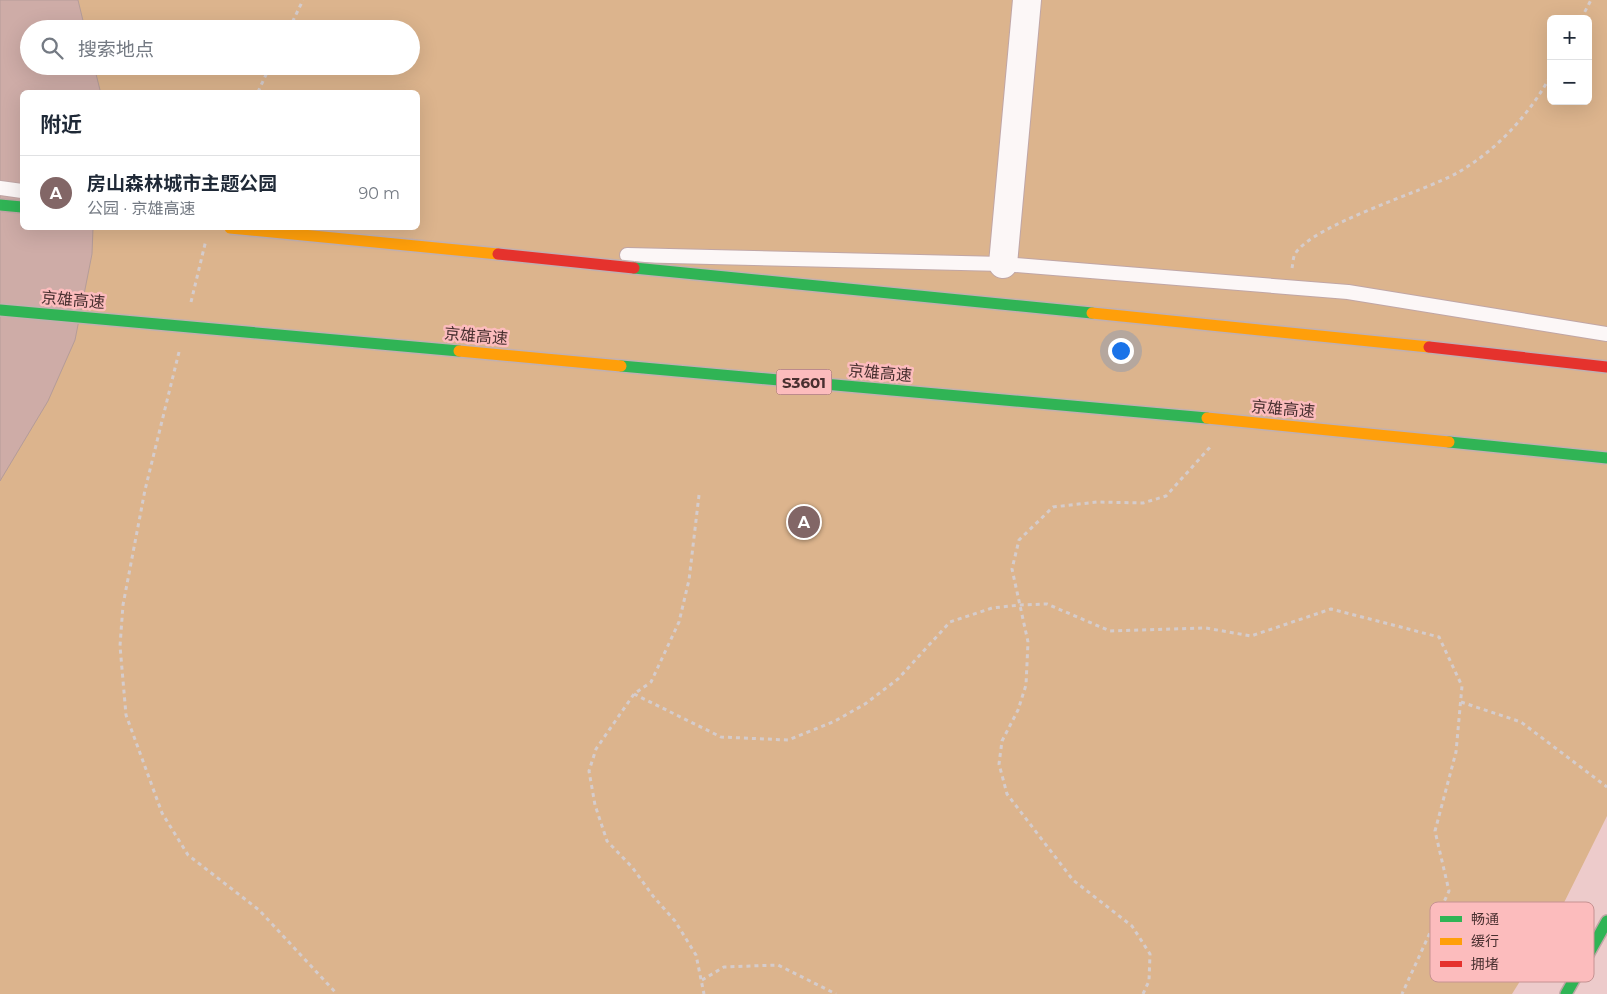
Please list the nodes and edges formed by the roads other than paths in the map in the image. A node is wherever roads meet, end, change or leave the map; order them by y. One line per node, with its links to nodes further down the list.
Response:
1 (1027, 0): 8 (street)
2 (0, 188): 3 (lane)
3 (20, 192)
4 (0, 205): 5 (main road)
5 (20, 207)
6 (250, 230): 11 (main road, bridge)
7 (297, 230): 8 (lane)
8 (1003, 264): 10 (lane)
9 (0, 310): 12 (main road, 京雄高速 / S3601, bridge)
10 (1607, 334)
11 (1607, 367)
12 (1607, 458)
13 (1607, 921): 14 (main road)
14 (1594, 944)
15 (1573, 982): 16 (main road)
16 (1566, 994)

